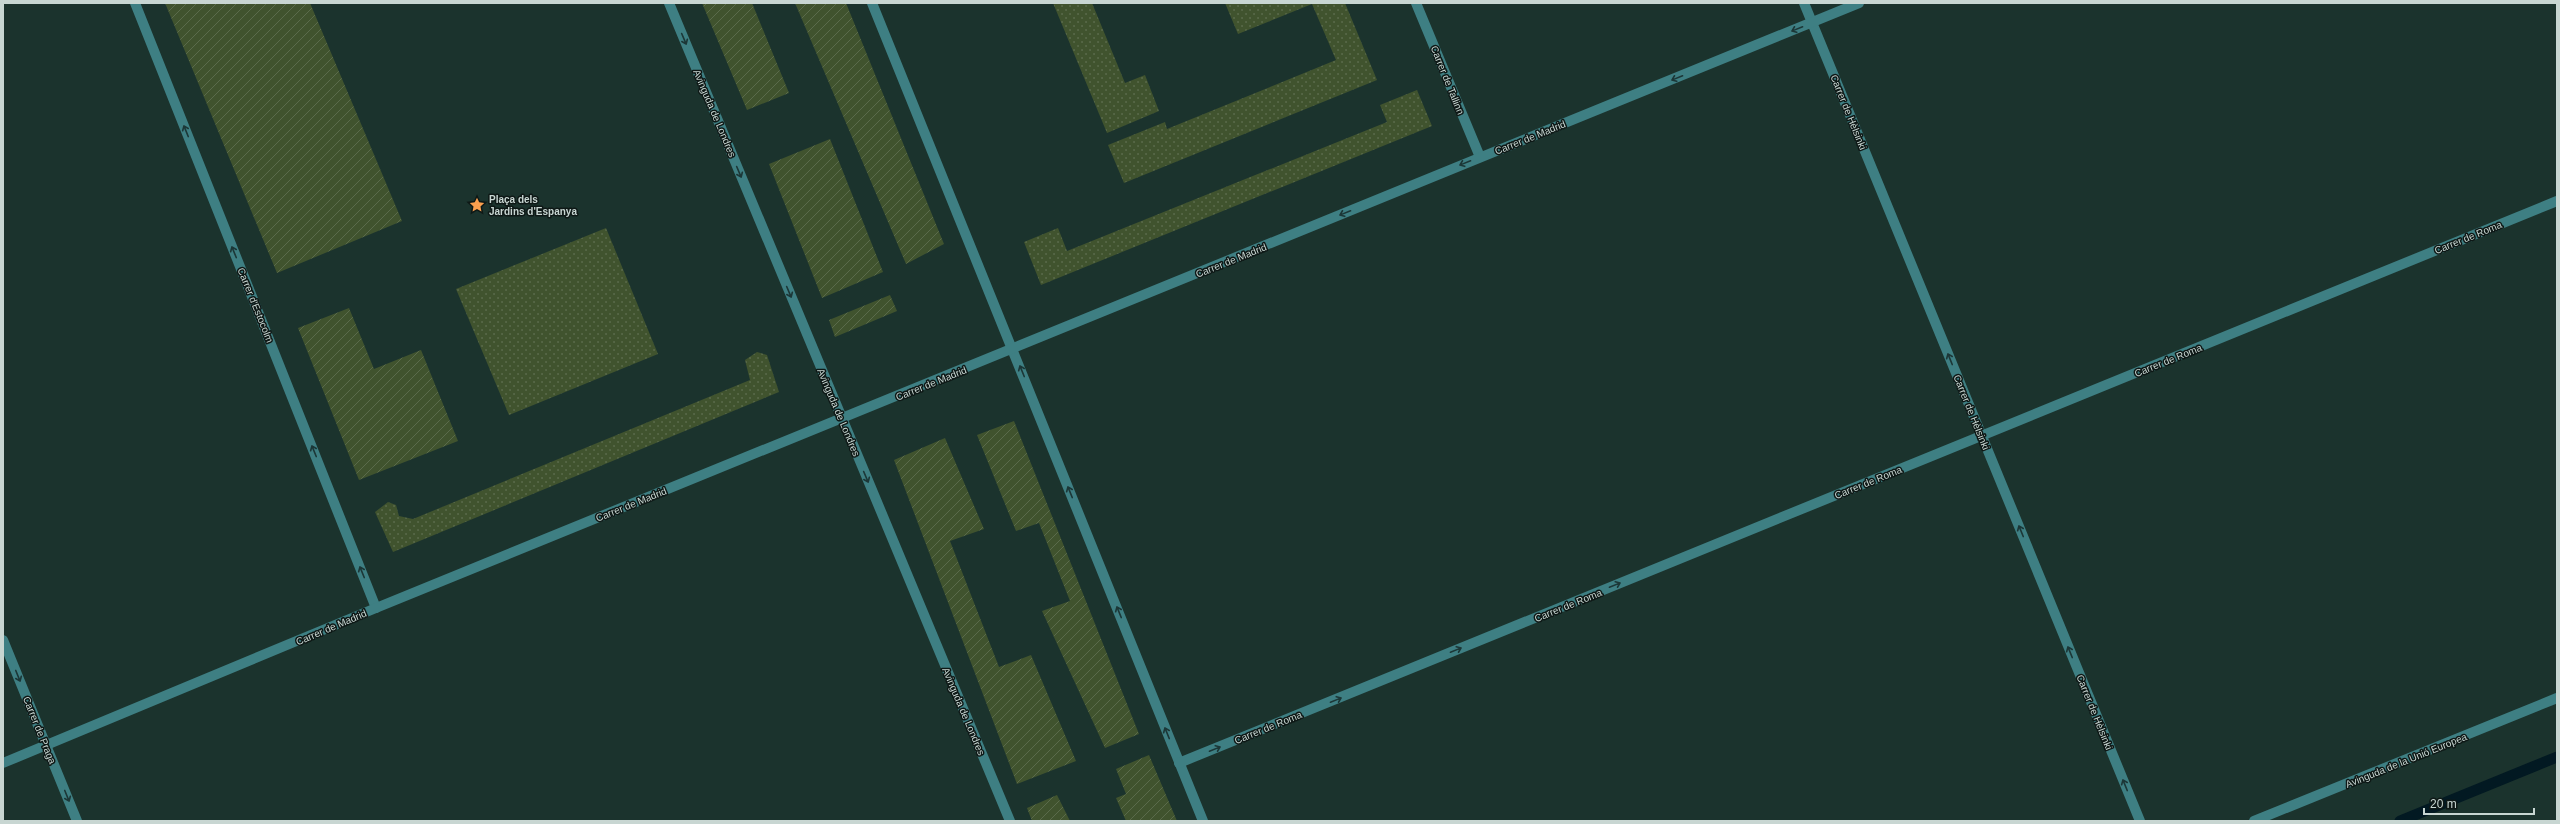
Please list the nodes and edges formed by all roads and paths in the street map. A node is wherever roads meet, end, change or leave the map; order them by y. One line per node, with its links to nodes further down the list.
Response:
1 (135, 3): 13 (street, Carrer d'Estocolm, one-way to 1)
2 (669, 3): 11 (street, Avinguda de Londres, one-way to 11)
3 (872, 3): 10 (street)
4 (1416, 3): 8 (street, Carrer de Tallinn)
5 (1804, 3): 7 (street, Carrer de Hèlsinki)
6 (1859, 3): 7 (street, Carrer de Madrid)
7 (1812, 22): 8 (street, Carrer de Madrid, one-way to 8); 12 (street, Carrer de Hèlsinki, one-way to 7)
8 (1480, 158): 10 (street, Carrer de Madrid, one-way to 10)
9 (2557, 201): 12 (street, Carrer de Roma)
10 (1013, 349): 11 (street, Carrer de Madrid); 18 (street, one-way to 10)
11 (842, 418): 13 (street, Carrer de Madrid); 20 (street, Avinguda de Londres, one-way to 20)
12 (1981, 436): 18 (street, Carrer de Roma, one-way to 12); 22 (street, Carrer de Hèlsinki, one-way to 12)
13 (376, 608): 16 (street, Carrer de Madrid)
14 (3, 640): 16 (street, Carrer de Praga, one-way to 16)
15 (2557, 698): 23 (street, Avinguda de la Unió Europea)
16 (46, 745): 17 (street, Carrer de Madrid); 19 (street, Carrer de Praga, one-way to 19)
17 (3, 763)
18 (1179, 763): 21 (street)
19 (77, 821)
20 (1010, 821)
21 (1203, 821)
22 (2140, 821)
23 (2254, 821)

